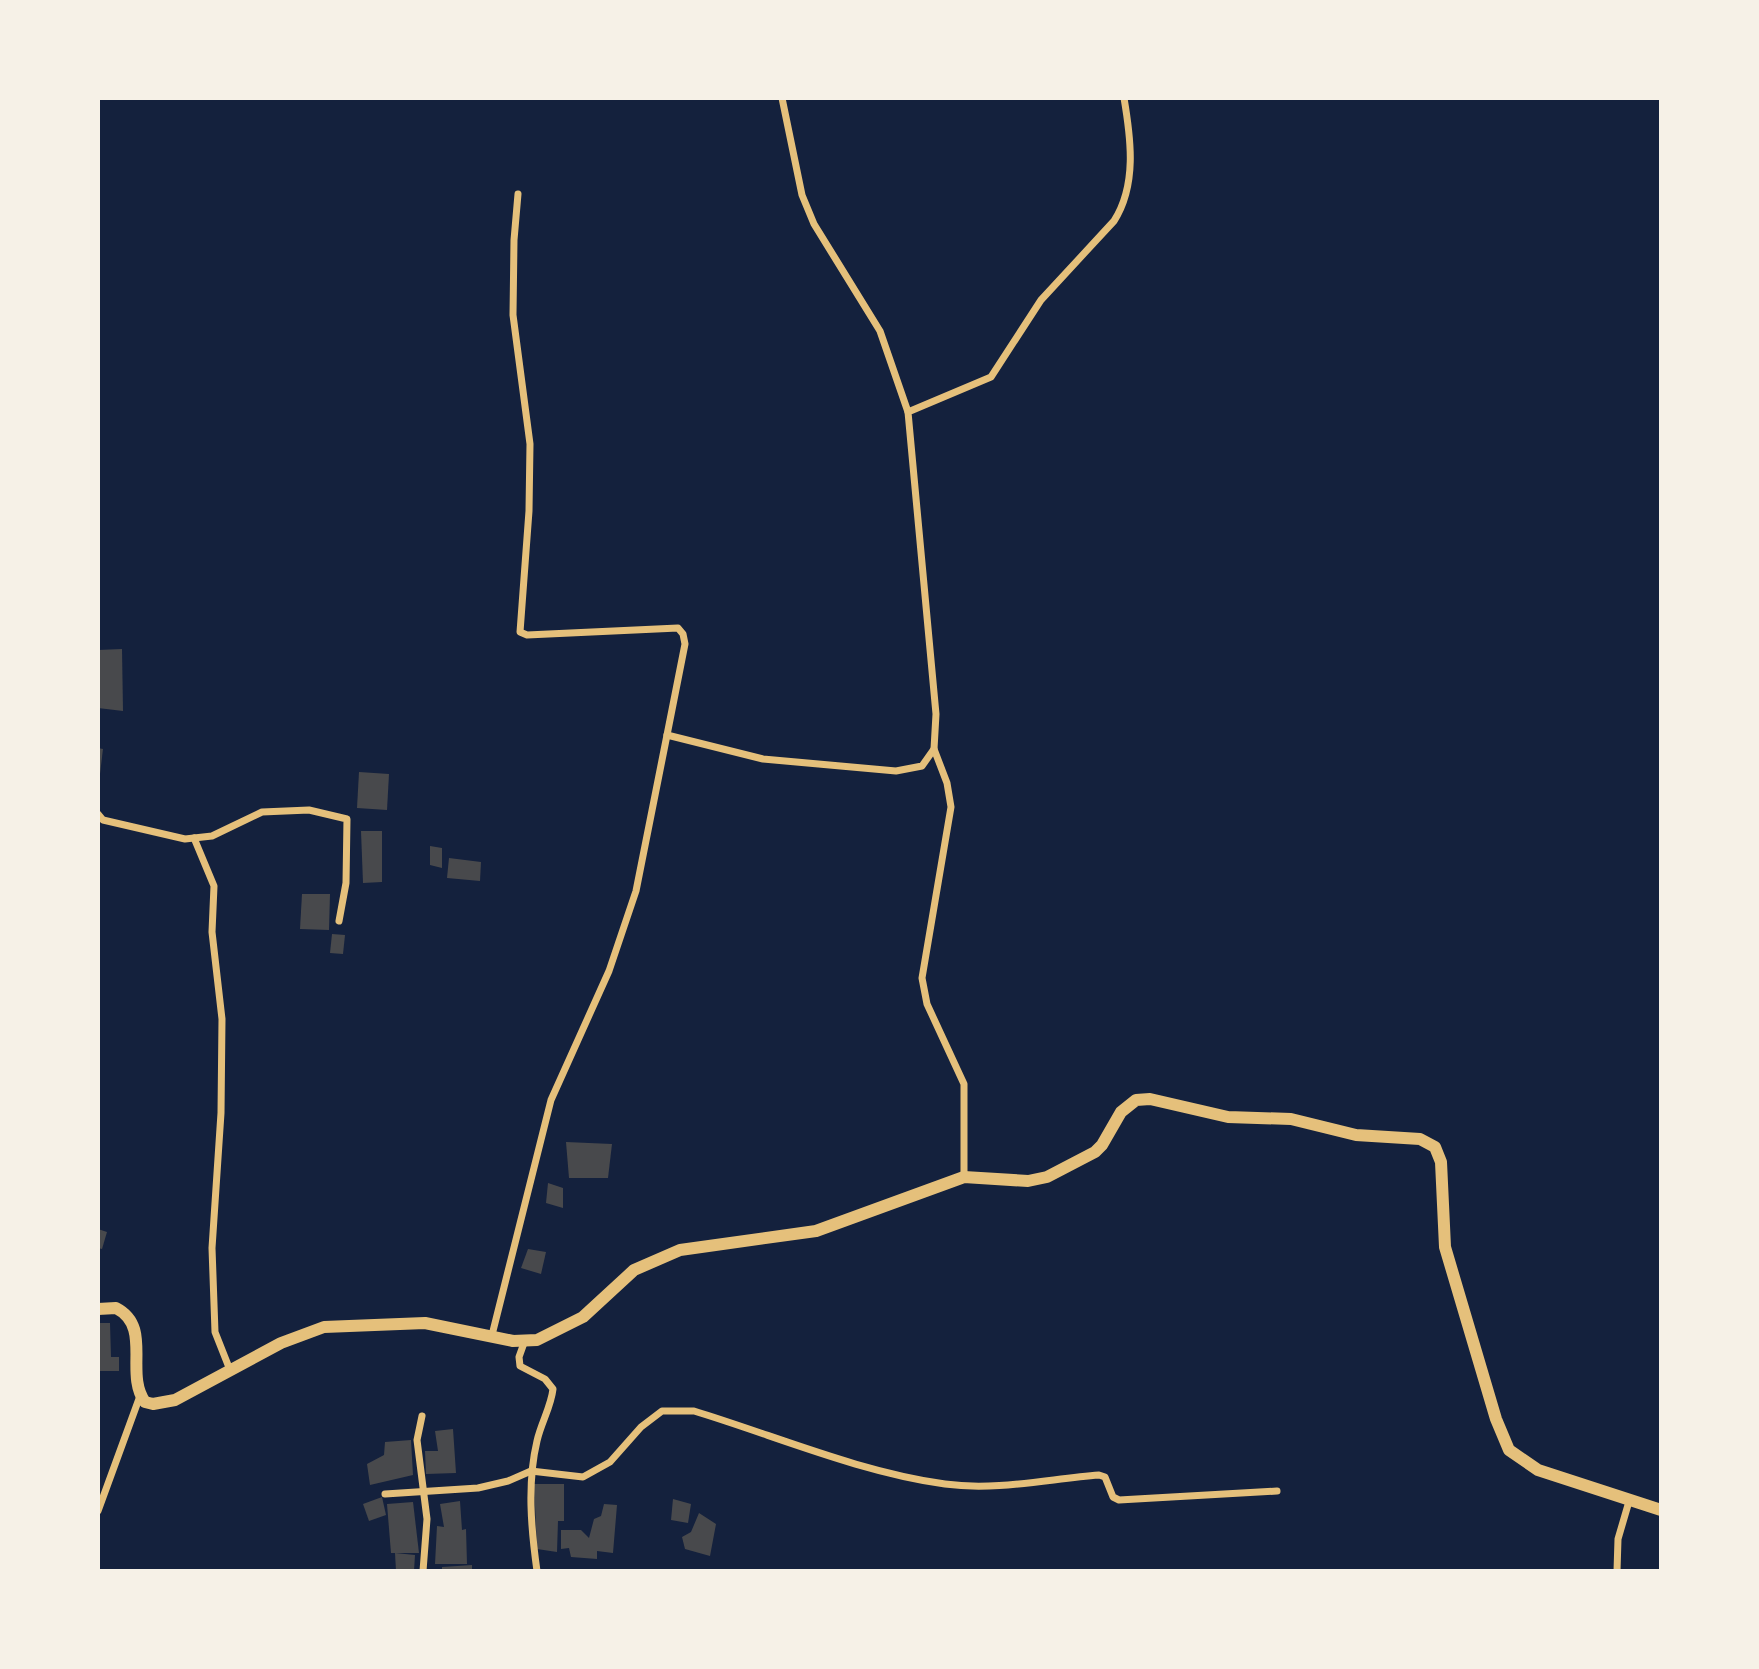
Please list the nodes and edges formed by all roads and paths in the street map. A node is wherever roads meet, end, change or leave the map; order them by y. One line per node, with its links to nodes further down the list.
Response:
1 (782, 98): 4 (street)
2 (1124, 98): 4 (street)
3 (518, 194): 5 (street)
4 (908, 412): 6 (street)
5 (667, 735): 6 (street); 12 (street)
6 (934, 749): 10 (street)
7 (98, 814): 8 (street)
8 (194, 838): 9 (street); 14 (street)
9 (339, 921)
10 (964, 1177): 13 (street); 21 (street)
11 (98, 1309): 15 (street)
12 (492, 1335): 13 (street); 14 (street)
13 (524, 1343): 17 (street)
14 (230, 1370): 15 (street)
15 (140, 1396): 23 (street)
16 (422, 1416): 19 (street)
17 (531, 1471): 18 (street); 19 (street); 25 (street)
18 (1277, 1491)
19 (422, 1493): 20 (street); 24 (street)
20 (385, 1494)
21 (1630, 1498): 22 (street); 26 (street)
22 (1661, 1510)
23 (98, 1511)
24 (423, 1571)
25 (537, 1571)
26 (1618, 1571)

